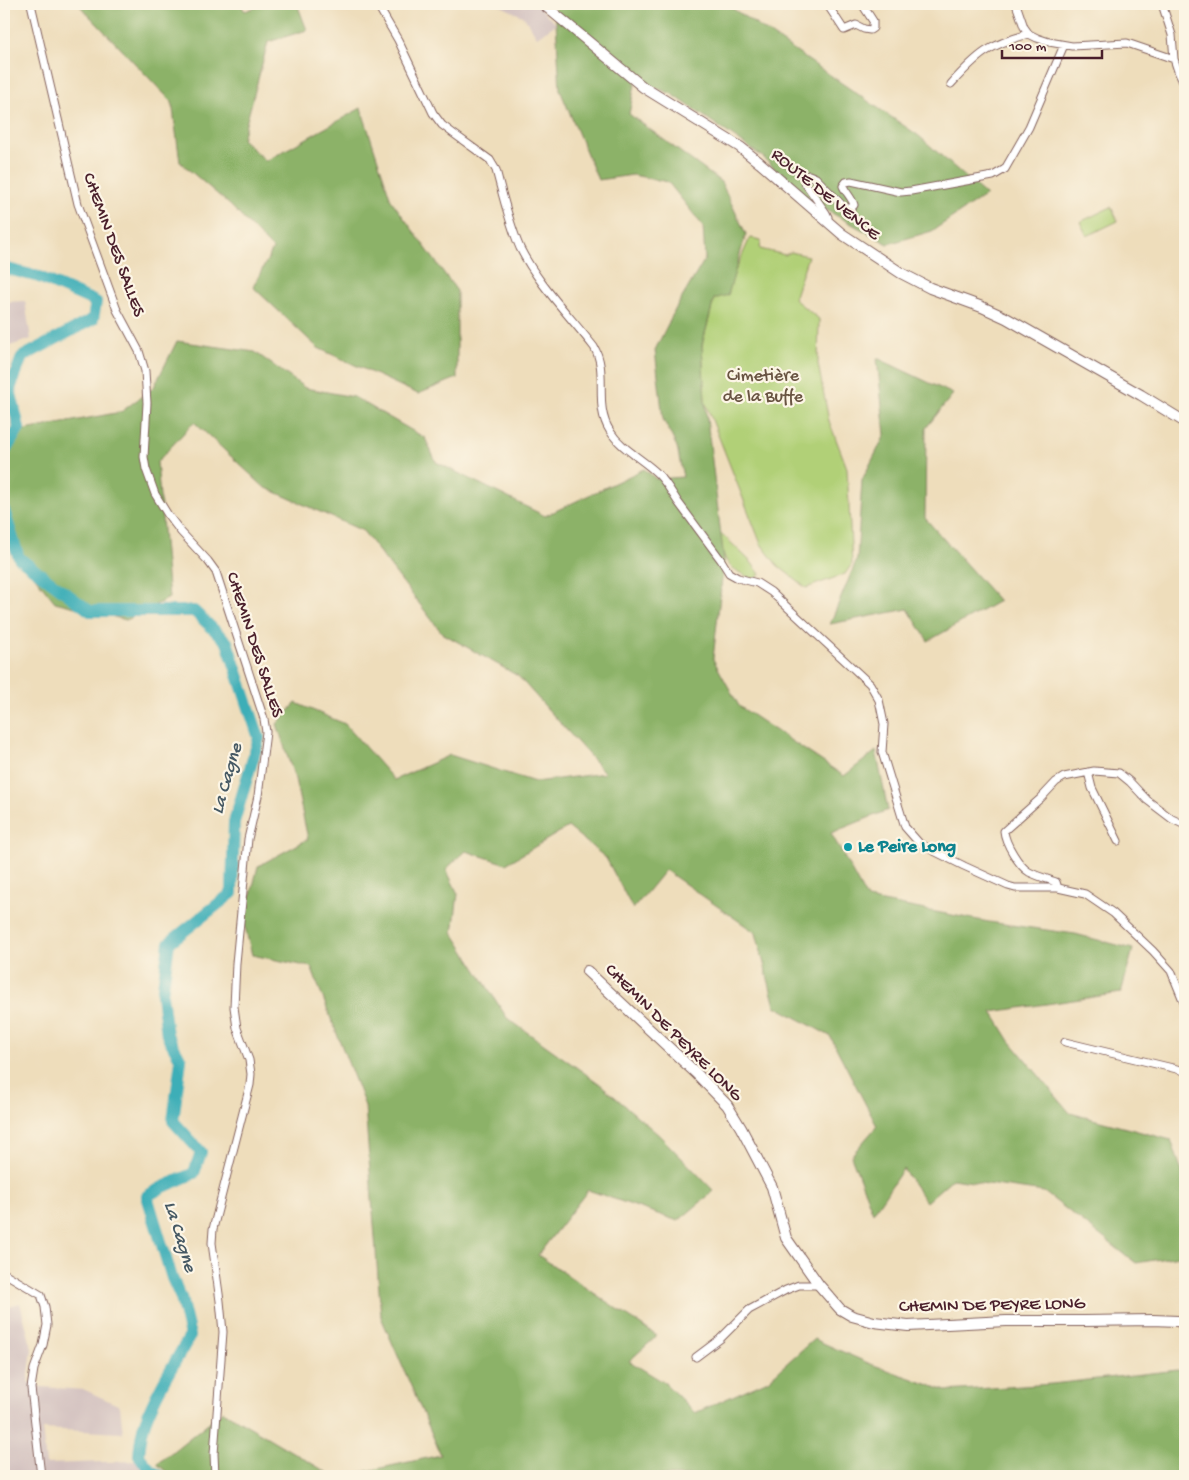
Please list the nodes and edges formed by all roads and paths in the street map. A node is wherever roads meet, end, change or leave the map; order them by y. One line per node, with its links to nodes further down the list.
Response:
1 (31, 4): 28 (street, CHEMIN DES SALLES)
2 (377, 4): 18 (street)
3 (543, 4): 13 (street, ROUTE DE VENCE)
4 (827, 4): 5 (street)
5 (862, 4)
6 (1016, 4): 8 (street)
7 (1162, 4): 10 (street)
8 (1030, 34): 9 (street); 11 (street)
9 (1064, 45): 10 (street); 13 (street)
10 (1174, 59): 12 (street)
11 (951, 84)
12 (1185, 86)
13 (827, 222): 14 (street, ROUTE DE VENCE)
14 (1185, 422)
15 (1088, 772): 16 (street); 17 (street); 18 (street)
16 (1185, 825)
17 (1118, 842)
18 (1058, 888): 20 (street)
19 (587, 971): 24 (street, CHEMIN DE PEYRE LONG)
20 (1185, 1005)
21 (1065, 1042): 22 (street)
22 (1185, 1071)
23 (4, 1273): 27 (street)
24 (819, 1285): 25 (street, CHEMIN DE PEYRE LONG); 26 (street)
25 (1185, 1325)
26 (696, 1357)
27 (41, 1476)
28 (215, 1476)

